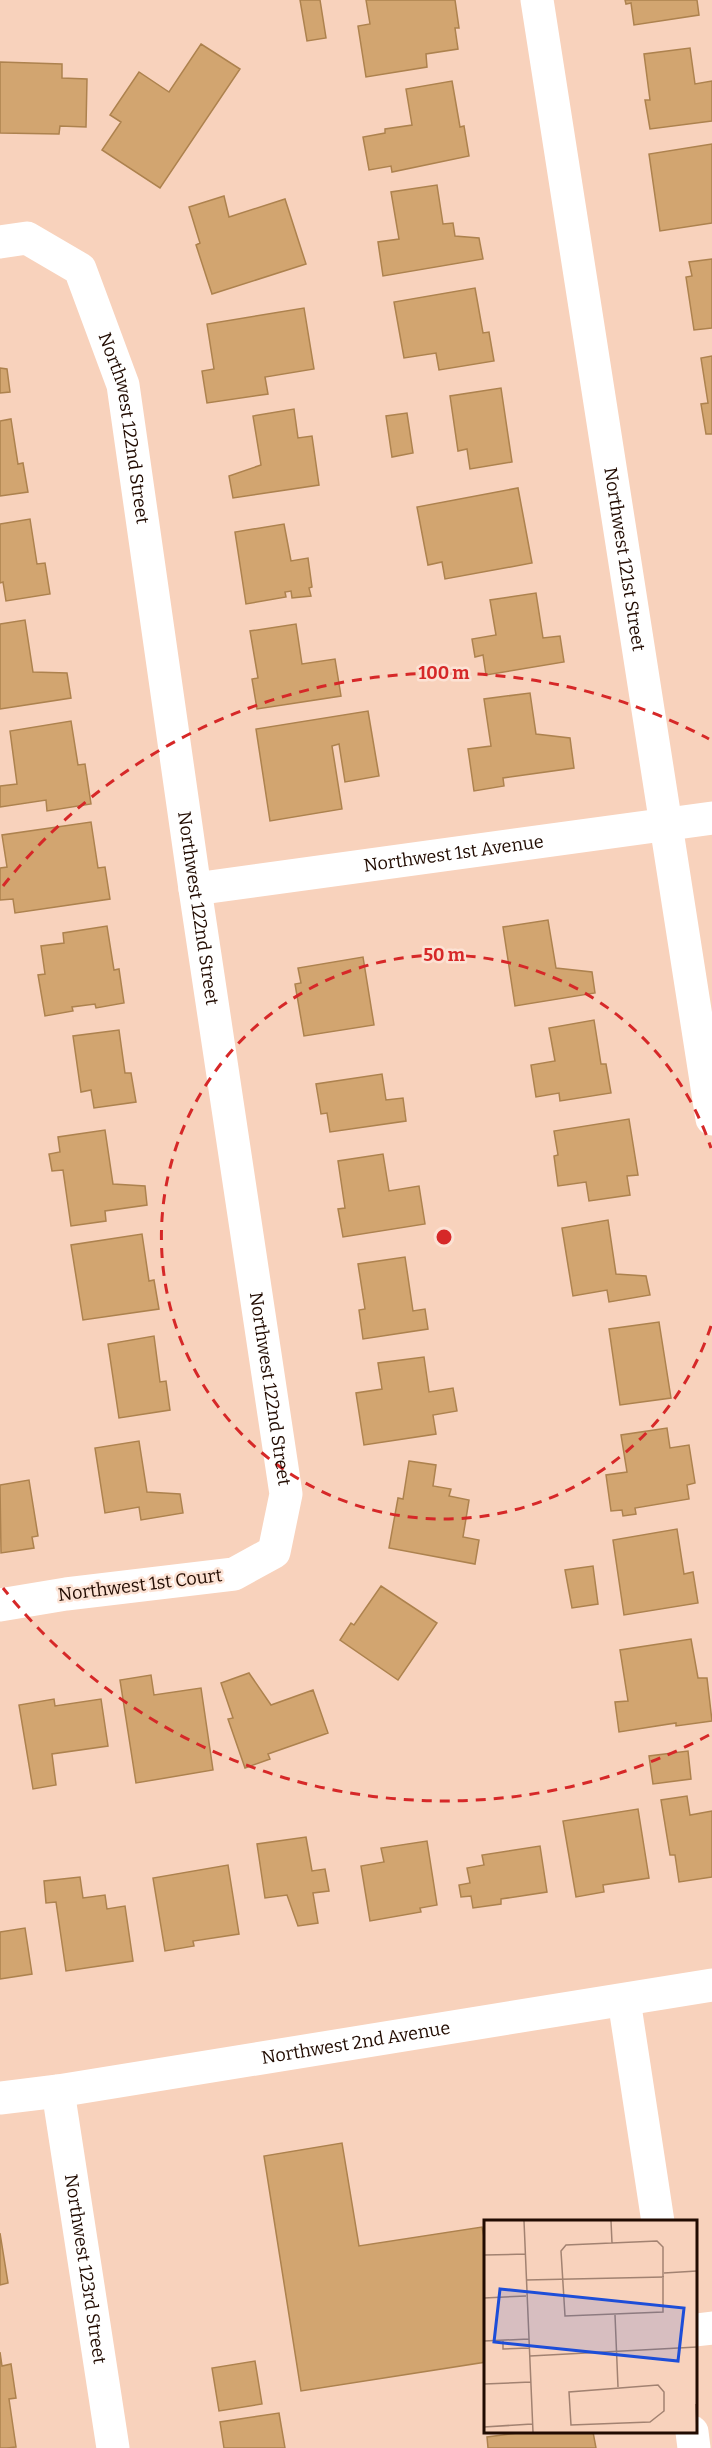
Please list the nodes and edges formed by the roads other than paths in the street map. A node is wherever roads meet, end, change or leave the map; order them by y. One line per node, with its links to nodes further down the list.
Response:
1 (537, 0): 4 (street, Northwest 121st Street)
2 (0, 242): 5 (street, Northwest 122nd Street)
3 (712, 818): 4 (street, Northwest 1st Avenue)
4 (667, 825): 5 (street, Northwest 1st Avenue); 6 (street, Northwest 121st Street)
5 (195, 889): 7 (street, Northwest 122nd Street)
6 (712, 1119)
7 (274, 1552): 8 (street, Northwest 1st Court)
8 (0, 1605)
9 (712, 1985): 10 (street, Northwest 2nd Avenue)
10 (624, 2000): 11 (street, Northwest 2nd Avenue); 13 (street)
11 (58, 2091): 12 (street, Northwest 2nd Avenue); 17 (street, Northwest 123rd Street)
12 (0, 2098)
13 (658, 2220)
14 (712, 2328): 15 (street)
15 (697, 2330)
16 (692, 2433): 18 (street)
17 (113, 2448)
18 (694, 2448)

